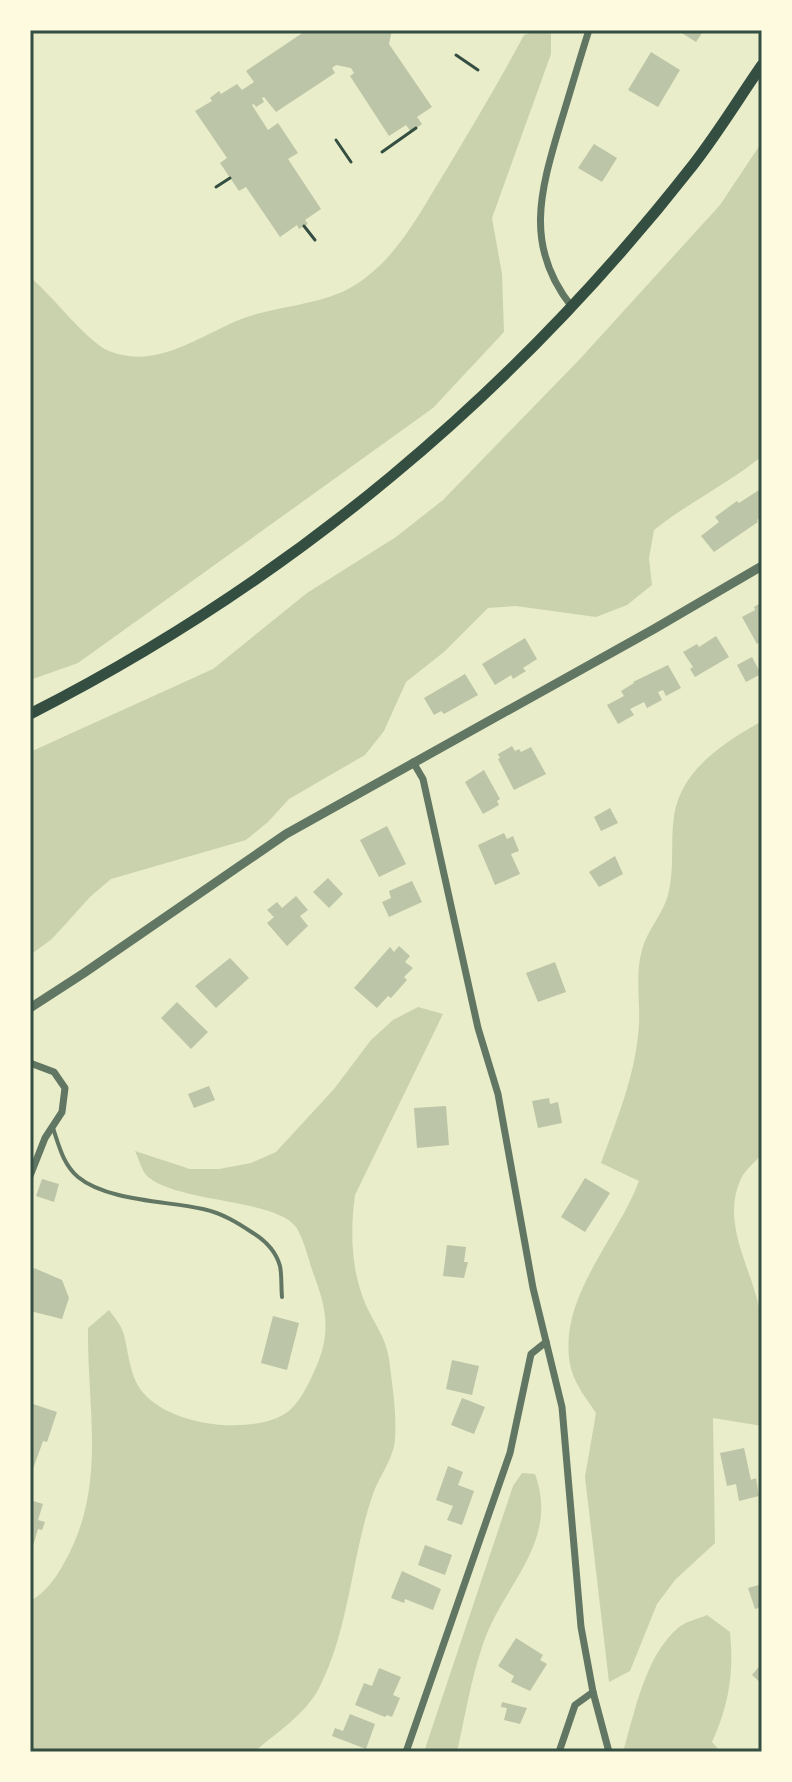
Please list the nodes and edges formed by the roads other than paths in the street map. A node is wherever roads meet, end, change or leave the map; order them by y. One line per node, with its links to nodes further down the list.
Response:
1 (589, 30): 3 (street)
2 (762, 65): 3 (main road)
3 (572, 307): 5 (main road)
4 (762, 566): 6 (street)
5 (30, 714)
6 (413, 762): 7 (street); 12 (street)
7 (30, 1008)
8 (30, 1063): 9 (street)
9 (53, 1128): 10 (street); 11 (lane)
10 (30, 1176)
11 (282, 1297)
12 (546, 1342): 13 (street); 14 (street)
13 (593, 1692): 15 (street); 16 (street)
14 (406, 1752)
15 (559, 1752)
16 (609, 1752)

